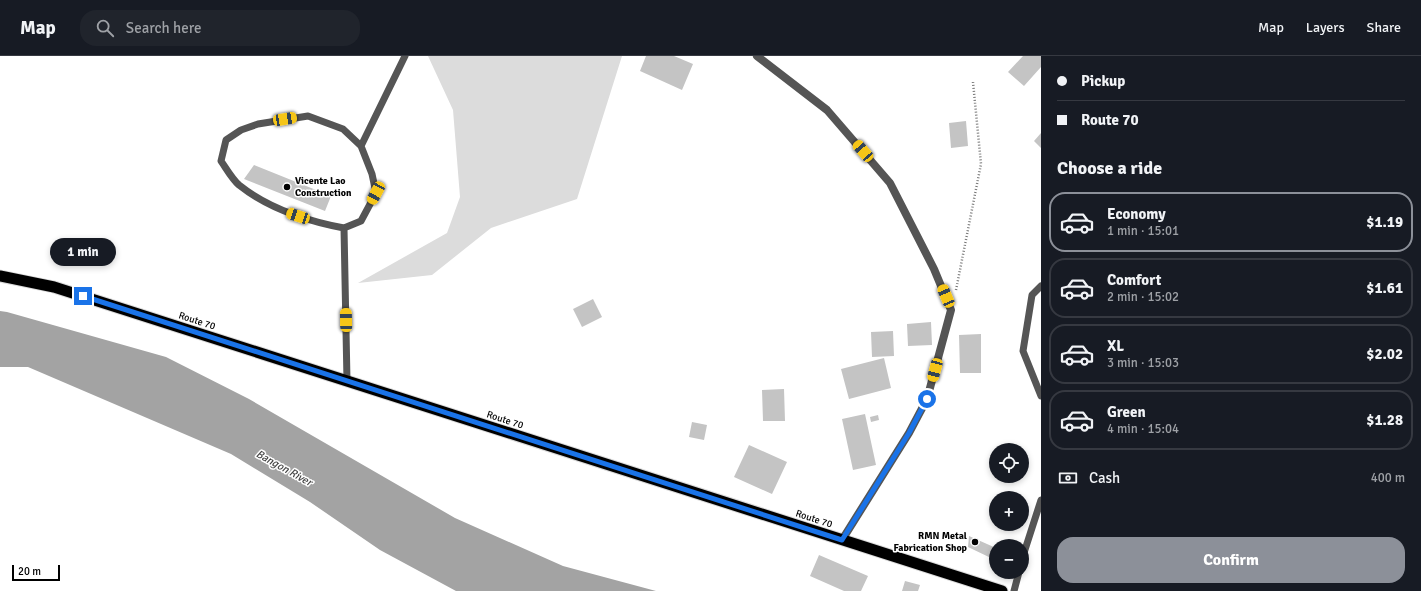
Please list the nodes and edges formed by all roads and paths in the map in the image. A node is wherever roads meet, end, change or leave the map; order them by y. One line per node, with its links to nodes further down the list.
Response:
1 (405, 56): 4 (lane)
2 (757, 56): 8 (street)
3 (973, 82): 8 (path)
4 (361, 146): 5 (lane); 5 (lane)
5 (344, 228): 9 (lane)
6 (0, 276): 9 (highway, Route 70)
7 (1041, 286): 10 (lane)
8 (952, 310): 13 (street)
9 (347, 382): 13 (highway, Route 70)
10 (1040, 394)
11 (1041, 500): 12 (lane)
12 (1028, 539)
13 (842, 540): 15 (highway, Route 70)
14 (1017, 579): 16 (lane)
15 (1002, 591)
16 (1014, 591)

